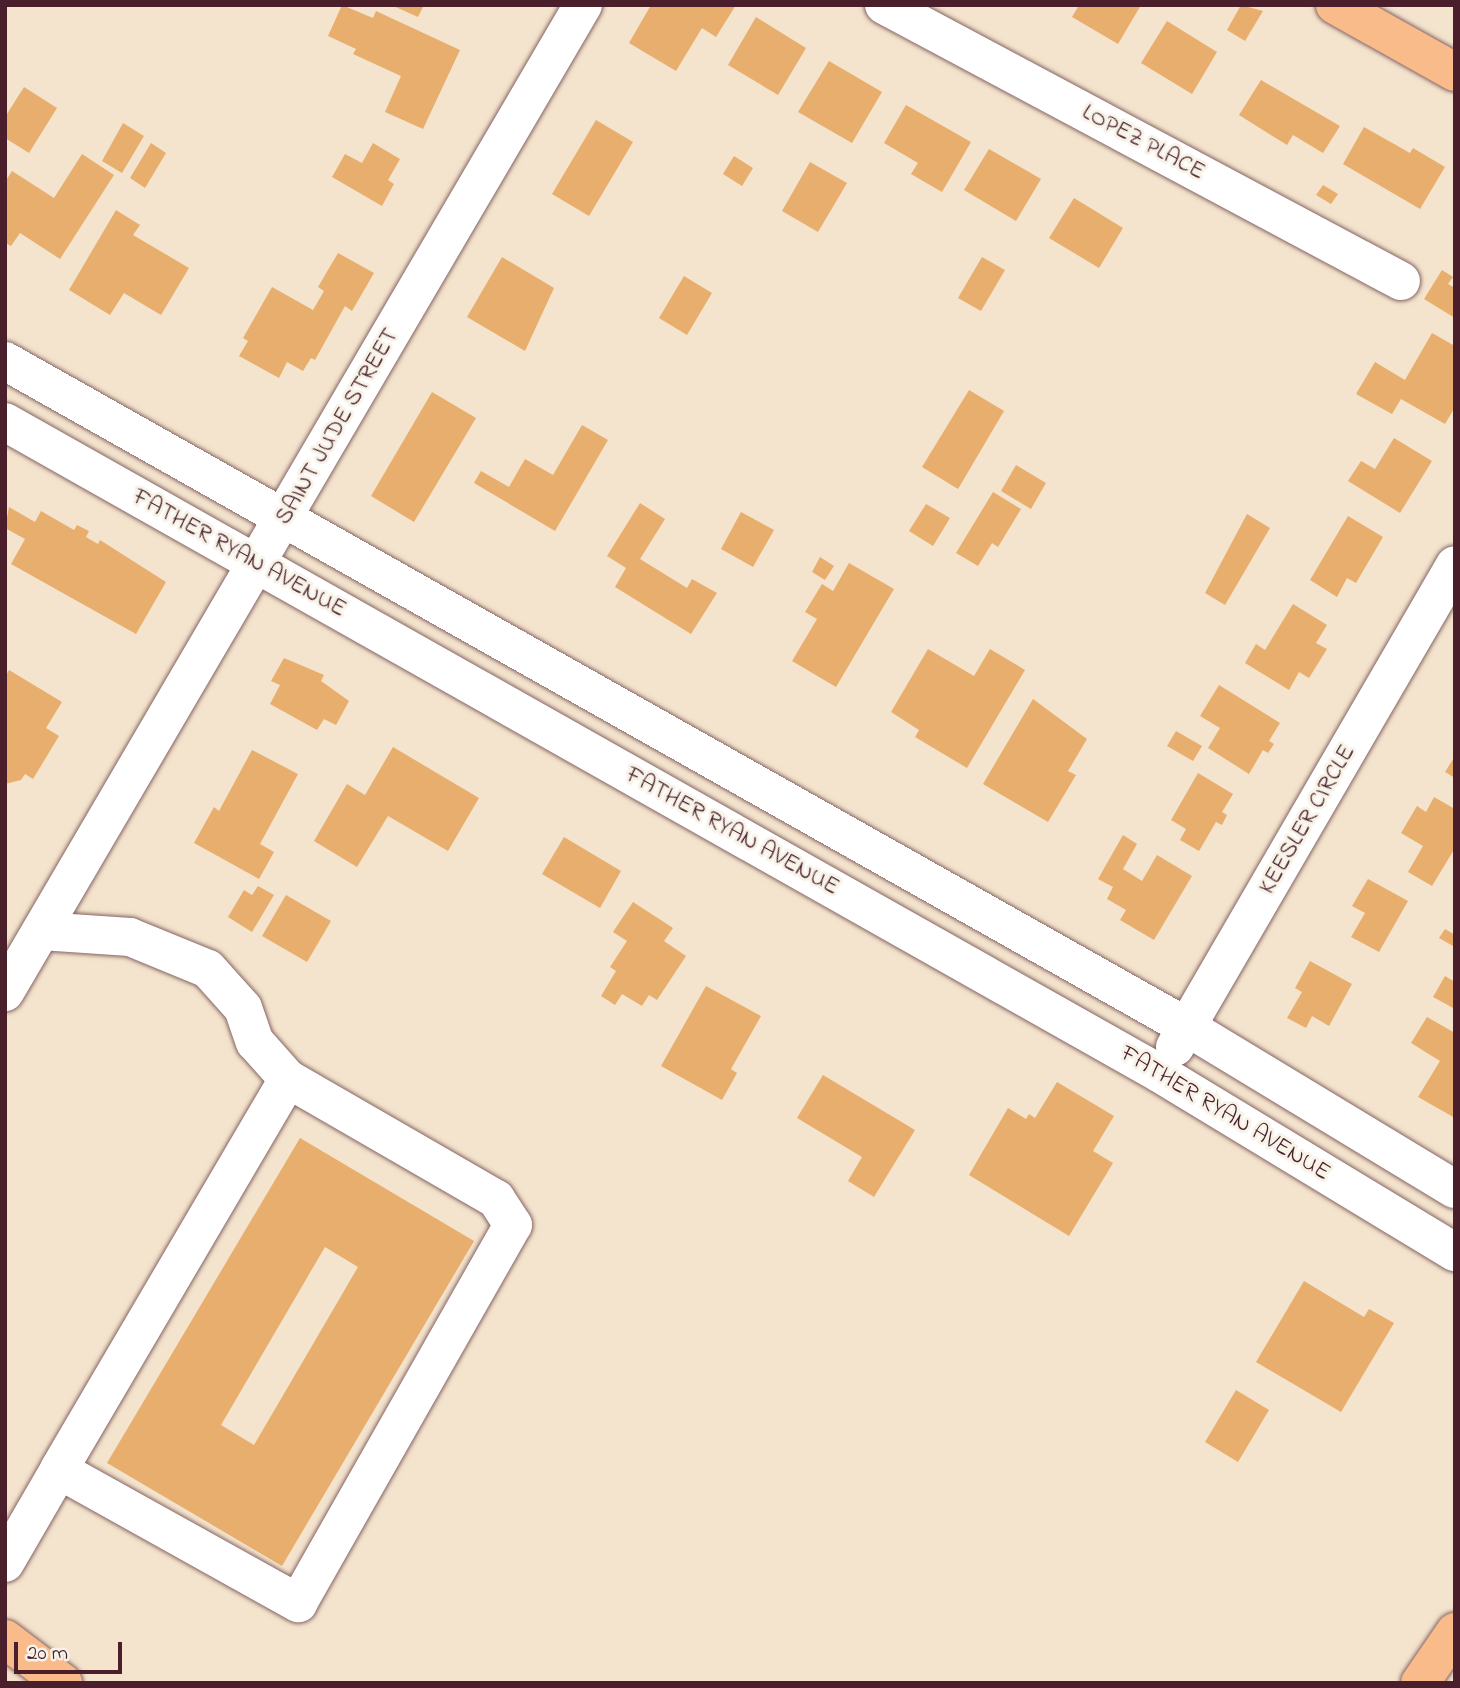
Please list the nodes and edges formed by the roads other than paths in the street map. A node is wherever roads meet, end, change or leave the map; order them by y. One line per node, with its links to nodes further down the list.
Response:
1 (583, 5): 8 (street, SAINT JUDE STREET)
2 (884, 5): 5 (street, LOPEZ PLACE)
3 (1335, 5): 4 (main road)
4 (1455, 72)
5 (1401, 281)
6 (5, 361): 8 (street)
7 (5, 422): 9 (street, FATHER RYAN AVENUE)
8 (285, 520): 9 (street, SAINT JUDE STREET); 13 (street)
9 (257, 564): 11 (street, SAINT JUDE STREET); 14 (street, FATHER RYAN AVENUE)
10 (1455, 565): 13 (street, KEESLER CIRCLE)
11 (41, 931): 12 (street, SAINT JUDE STREET); 15 (street)
12 (5, 992)
13 (1187, 1027): 14 (street, KEESLER CIRCLE); 16 (street)
14 (1159, 1073): 17 (street, FATHER RYAN AVENUE)
15 (288, 1079): 18 (street); 18 (street)
16 (1455, 1189)
17 (1454, 1250)
18 (59, 1470): 19 (street)
19 (5, 1563)
20 (1455, 1632): 23 (main road)
21 (5, 1639): 22 (main road)
22 (63, 1683)
23 (1420, 1683)

